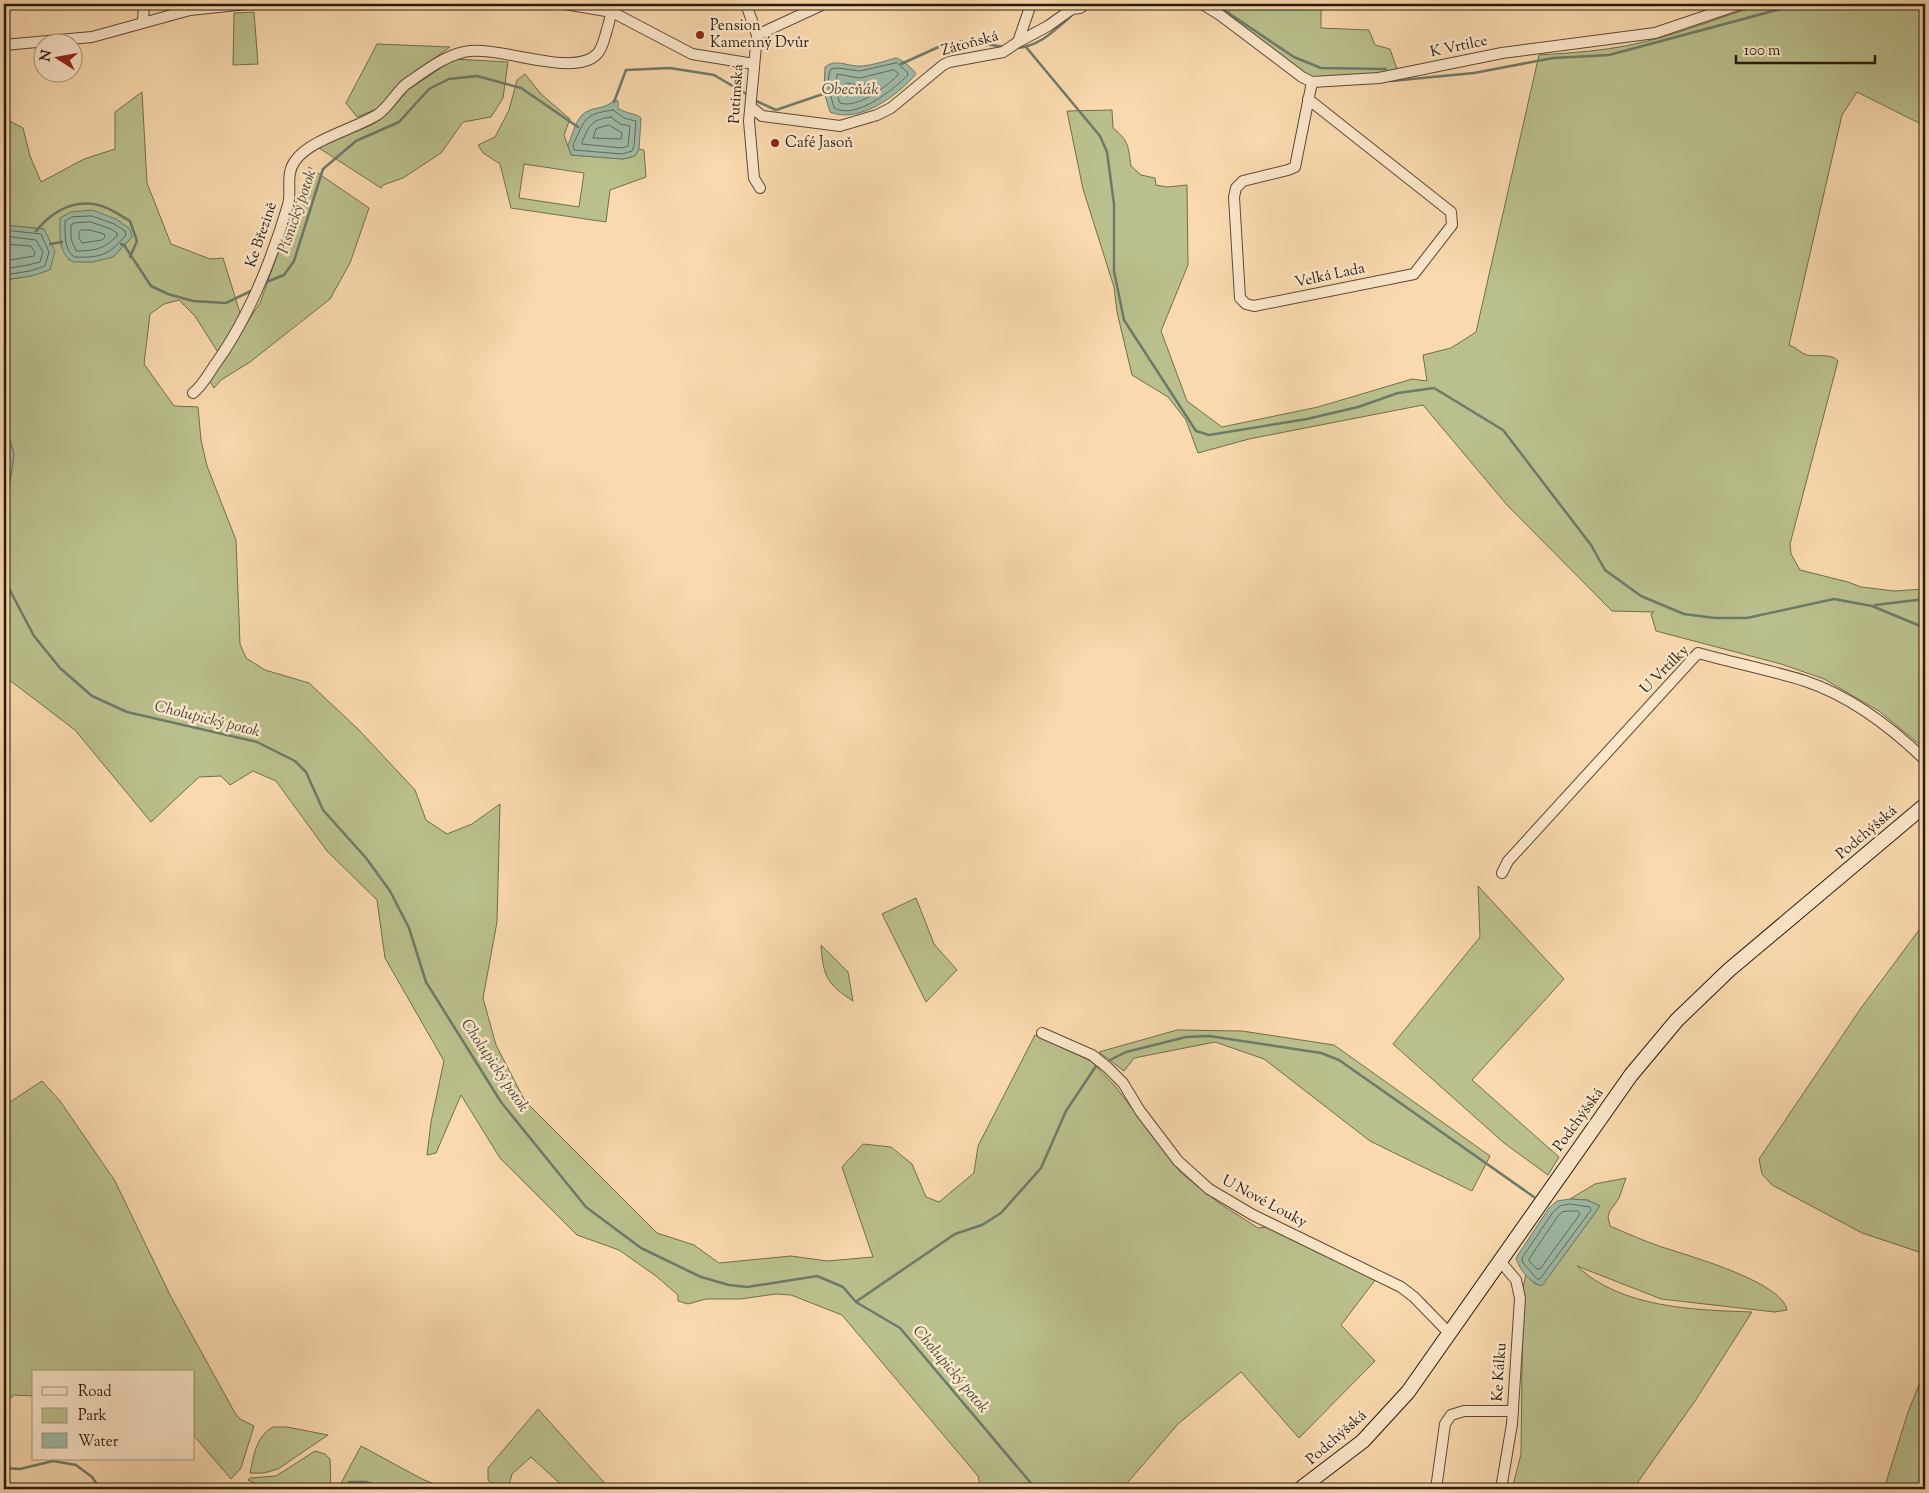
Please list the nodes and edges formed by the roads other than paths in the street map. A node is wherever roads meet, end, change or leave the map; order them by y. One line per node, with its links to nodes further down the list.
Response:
1 (144, 4): 15 (street)
2 (248, 4): 12 (street)
3 (565, 4): 14 (street)
4 (746, 4): 16 (street, Putimská)
5 (824, 4): 16 (street)
6 (1032, 4): 18 (street)
7 (1085, 4): 13 (street, Zátoňská)
8 (1202, 4): 20 (street)
9 (1384, 4): 10 (street)
10 (1422, 4)
11 (1741, 4): 20 (street, K Vrtilce)
12 (226, 5): 15 (street)
13 (1069, 6): 18 (street, Zátoňská)
14 (612, 8): 19 (street); 24 (street, Ke Březině)
15 (143, 22): 17 (street)
16 (757, 35): 19 (street, Putimská)
17 (4, 45)
18 (1013, 46): 22 (street, Zátoňská)
19 (754, 64): 22 (street, Putimská)
20 (1312, 82): 21 (street, Velká Lada)
21 (1308, 99): 21 (street, Velká Lada)
22 (752, 101): 23 (street, Putimská)
23 (760, 188)
24 (193, 393)
25 (1925, 760): 27 (street, U Vrtilky)
26 (1925, 805): 29 (street, Podchýšská)
27 (1502, 873)
28 (1042, 1033): 30 (street, U Nové Louky)
29 (1500, 1261): 30 (street, Podchýšská); 31 (street, Ke Kálku)
30 (1450, 1334): 32 (street, Podchýšská)
31 (1513, 1411): 33 (street); 34 (street, Ke Kálku)
32 (1300, 1489)
33 (1436, 1489)
34 (1501, 1489)

